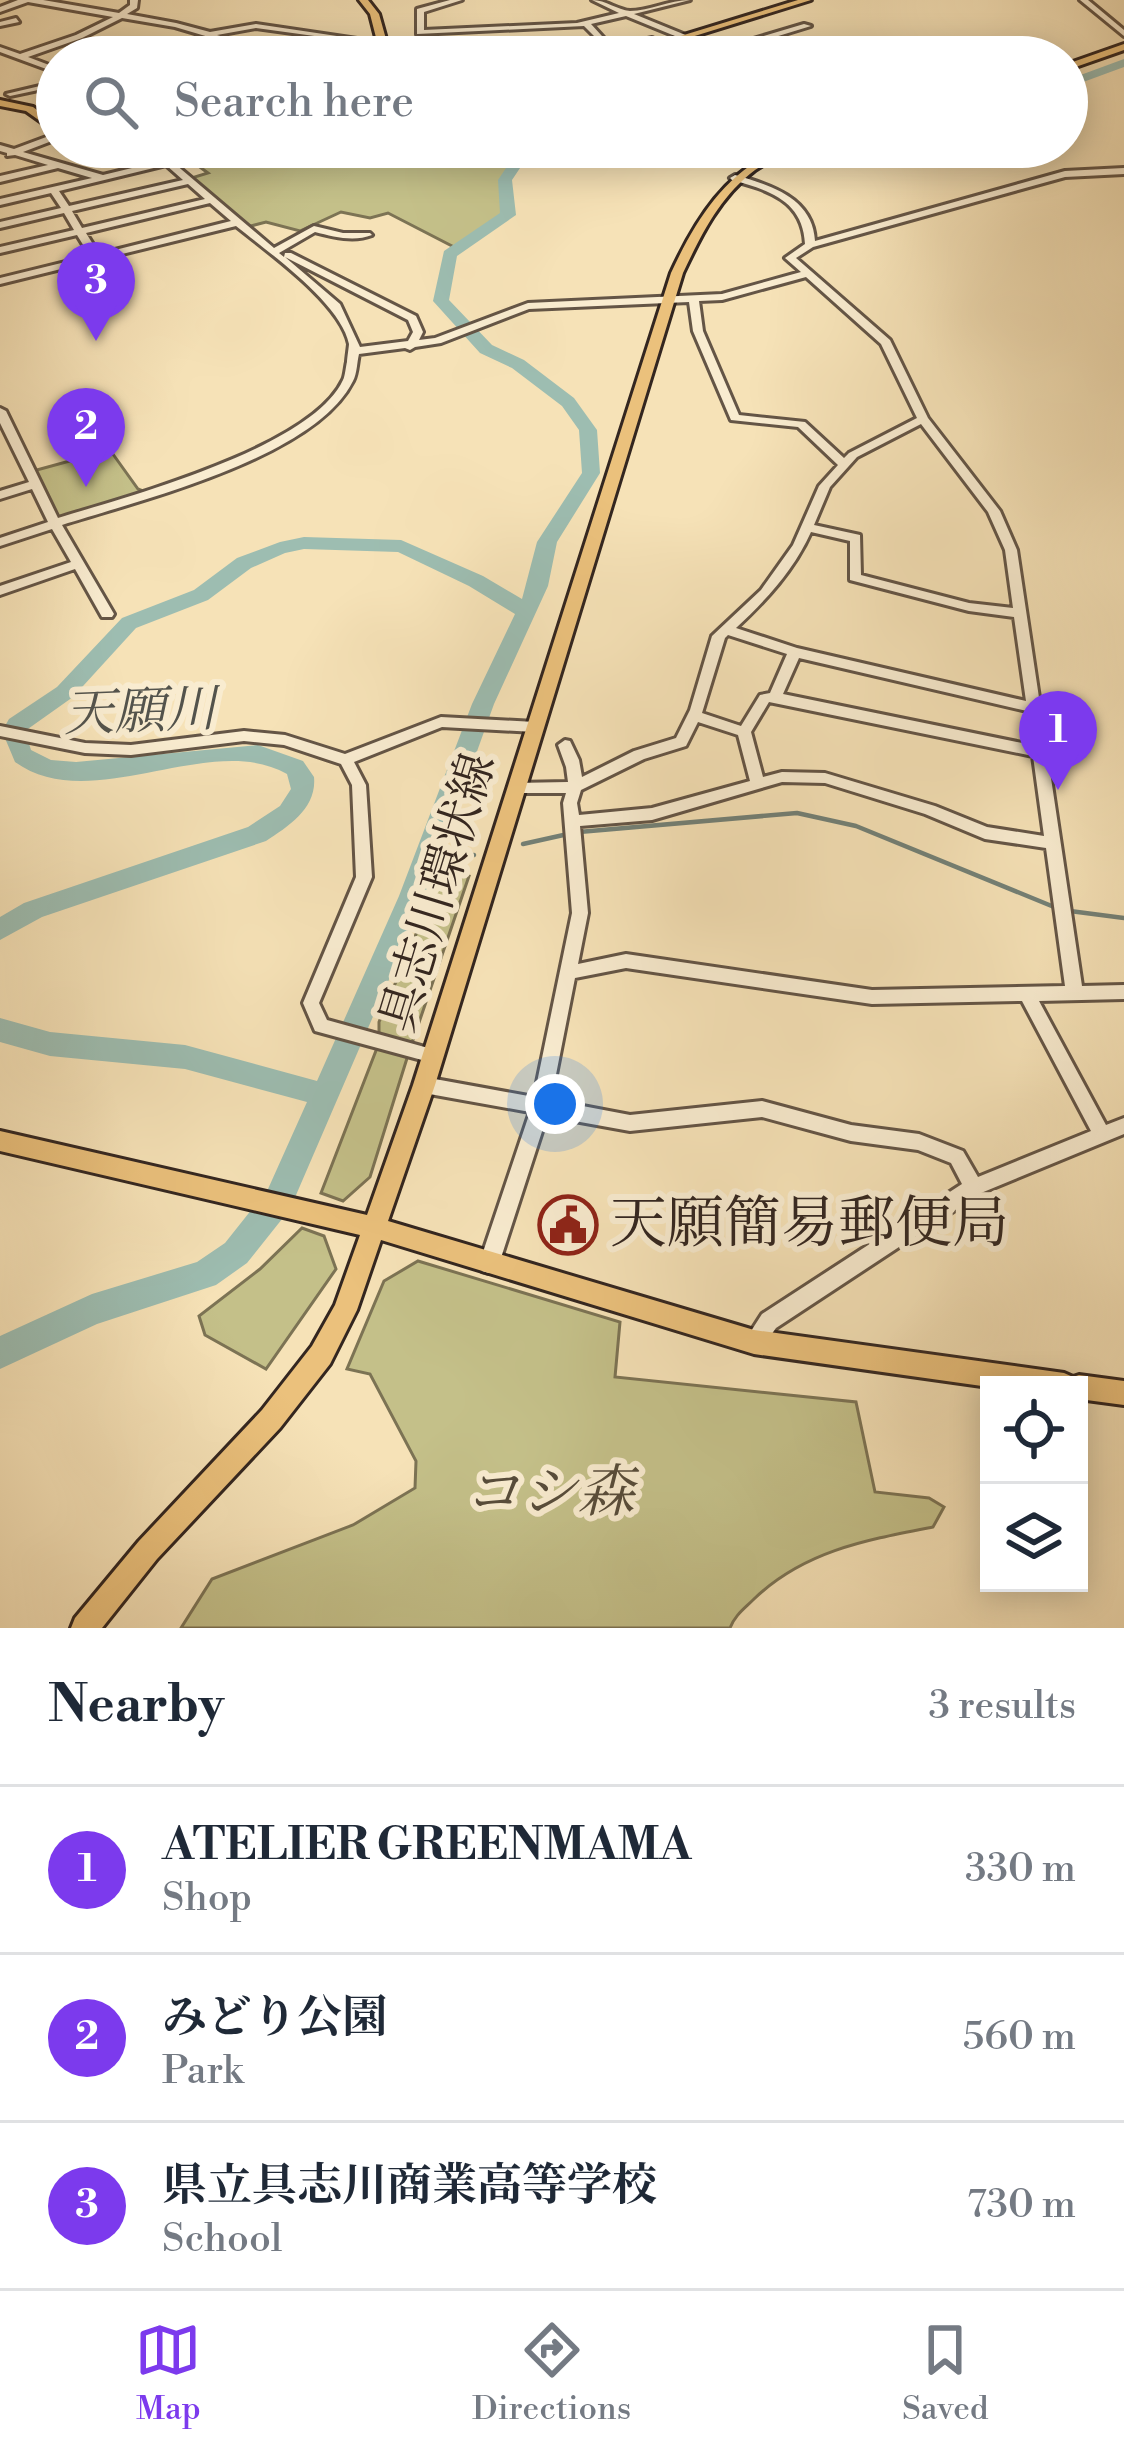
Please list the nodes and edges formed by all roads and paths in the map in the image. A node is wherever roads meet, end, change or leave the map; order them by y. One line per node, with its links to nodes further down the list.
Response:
1 (28, 0): 9 (street); 10 (street)
2 (134, 0): 10 (street)
3 (363, 0): 21 (main road)
4 (458, 0): 13 (street)
5 (596, 0): 11 (street)
6 (686, 0): 11 (street)
7 (807, 0): 24 (main road)
8 (1084, 0): 17 (street)
9 (0, 10)
10 (121, 15): 16 (street); 18 (street)
11 (628, 15): 13 (street); 23 (street)
12 (16, 20): 14 (street)
13 (586, 23): 22 (street)
14 (0, 24)
15 (807, 26): 25 (street)
16 (210, 34): 19 (street); 20 (street)
17 (1124, 34)
18 (70, 36)
19 (216, 36)
20 (329, 36)
21 (379, 36)
22 (598, 36)
23 (680, 36)
24 (685, 36)
25 (776, 36)
26 (1124, 47): 30 (main road)
27 (0, 49): 29 (street)
28 (36, 50): 29 (street)
29 (18, 57): 31 (street); 32 (street)
30 (1088, 60)
31 (0, 61)
32 (36, 63)
33 (0, 85): 34 (street)
34 (8, 100): 35 (main road)
35 (36, 114)
36 (36, 143): 38 (street)
37 (0, 152): 38 (street)
38 (13, 153): 39 (street)
39 (36, 159)
40 (46, 168): 48 (street)
41 (69, 168): 46 (street)
42 (143, 168): 46 (street)
43 (175, 168): 49 (street)
44 (749, 168): 47 (main road, 具志川環状線)
45 (1124, 171): 58 (street)
46 (103, 177): 50 (street)
47 (735, 178): 58 (street); 65 (main road, 具志川環状線)
48 (0, 179)
49 (189, 181): 51 (street); 53 (street)
50 (54, 190): 52 (street); 53 (street)
51 (213, 200): 54 (street); 56 (street)
52 (0, 202)
53 (70, 209): 55 (street); 56 (street)
54 (239, 222): 60 (street); 61 (street)
55 (0, 226)
56 (78, 232): 59 (street); 61 (street)
57 (367, 235): 60 (street)
58 (810, 245): 62 (street)
59 (0, 250)
60 (276, 251): 66 (street); 67 (street)
61 (95, 257): 63 (street)
62 (806, 274): 64 (street); 69 (street)
63 (0, 280)
64 (694, 300): 65 (street); 70 (street)
65 (668, 301): 66 (street); 85 (main road, 具志川環状線)
66 (410, 347): 67 (street)
67 (354, 351): 73 (street)
68 (1, 415): 71 (street)
69 (923, 419): 70 (street); 78 (street)
70 (844, 464): 74 (street)
71 (35, 484): 72 (street); 73 (street)
72 (0, 495)
73 (55, 524): 75 (street); 76 (street)
74 (806, 527): 78 (street); 80 (street)
75 (0, 542)
76 (77, 564): 77 (street); 79 (street)
77 (0, 591)
78 (1020, 613): 83 (street)
79 (107, 614)
80 (728, 630): 81 (street); 84 (street)
81 (795, 652): 82 (street); 83 (street)
82 (775, 697): 87 (street); 89 (street)
83 (1034, 708): 89 (street)
84 (695, 716): 87 (street); 92 (street)
85 (535, 727): 90 (street); 93 (main road, 具志川環状線)
86 (0, 730): 90 (street)
87 (744, 732): 91 (street)
88 (565, 746): 92 (street)
89 (1040, 752): 95 (street)
90 (346, 760): 100 (street)
91 (758, 784): 94 (street); 95 (street)
92 (575, 787): 93 (street); 94 (street)
93 (516, 788): 100 (main road, 具志川環状線)
94 (572, 821): 96 (street)
95 (1054, 843): 97 (street)
96 (567, 973): 99 (street); 102 (street)
97 (1074, 991): 98 (street); 99 (street)
98 (1124, 992)
99 (1026, 993): 104 (street)
100 (433, 1056): 101 (main road, 具志川環状線)
101 (424, 1085): 102 (street); 107 (main road, 具志川環状線)
102 (540, 1110): 106 (street); 108 (street)
103 (1124, 1126): 104 (street)
104 (1102, 1135): 106 (street)
105 (0, 1141): 107 (main road)
106 (974, 1187): 109 (street)
107 (375, 1228): 108 (main road); 113 (main road, 具志川環状線)
108 (489, 1264): 109 (main road)
109 (754, 1342): 110 (main road)
110 (999, 1376)
111 (1088, 1388): 112 (main road)
112 (1124, 1393)
113 (85, 1628)

